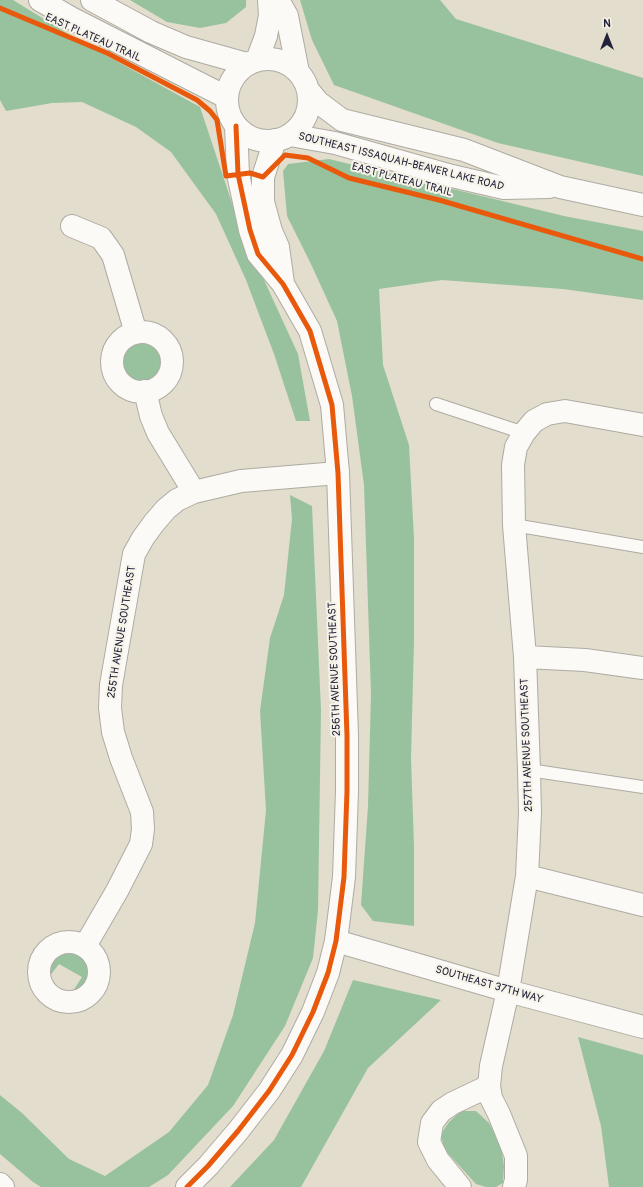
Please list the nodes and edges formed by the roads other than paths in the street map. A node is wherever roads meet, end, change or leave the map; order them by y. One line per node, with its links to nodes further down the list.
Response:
1 (40, 0): 7 (street)
2 (92, 0): 5 (street)
3 (270, 0): 5 (street)
4 (278, 0): 6 (street)
5 (252, 62): 6 (street); 7 (street)
6 (303, 81): 9 (street); 10 (street, SOUTHEAST ISSAQUAH-BEAVER LAKE ROAD)
7 (226, 97): 8 (street)
8 (236, 126): 9 (street); 13 (street, 256TH AVENUE SOUTHEAST)
9 (282, 137): 10 (street, SOUTHEAST ISSAQUAH-BEAVER LAKE ROAD); 13 (street, 256TH AVENUE SOUTHEAST)
10 (560, 187): 11 (street, SOUTHEAST ISSAQUAH-BEAVER LAKE ROAD)
11 (643, 205)
12 (72, 226): 14 (street)
13 (283, 284): 19 (street, 256TH AVENUE SOUTHEAST)
14 (136, 332): 15 (street); 15 (street)
15 (145, 391): 20 (street)
16 (436, 404): 18 (lane)
17 (643, 425): 18 (street, 257TH AVENUE SOUTHEAST)
18 (524, 433): 21 (street, 257TH AVENUE SOUTHEAST)
19 (338, 473): 20 (street, 255TH AVENUE SOUTHEAST); 29 (street, 256TH AVENUE SOUTHEAST)
20 (194, 492): 30 (street, 255TH AVENUE SOUTHEAST)
21 (514, 525): 22 (lane); 23 (street, 257TH AVENUE SOUTHEAST)
22 (643, 547)
23 (525, 657): 24 (street); 25 (street, 257TH AVENUE SOUTHEAST)
24 (643, 668)
25 (529, 770): 26 (lane); 27 (street, 257TH AVENUE SOUTHEAST)
26 (643, 787)
27 (527, 876): 28 (street); 31 (street, 257TH AVENUE SOUTHEAST)
28 (643, 905)
29 (336, 941): 31 (street, SOUTHEAST 37TH WAY); 36 (street, 256TH AVENUE SOUTHEAST)
30 (85, 946)
31 (508, 991): 32 (street, SOUTHEAST 37TH WAY); 33 (street, 257TH AVENUE SOUTHEAST)
32 (643, 1027)
33 (489, 1086): 37 (street); 38 (street, 257TH AVENUE SOUTHEAST)
34 (0, 1184): 35 (street)
35 (3, 1187)
36 (187, 1187)
37 (460, 1187)
38 (514, 1187)

